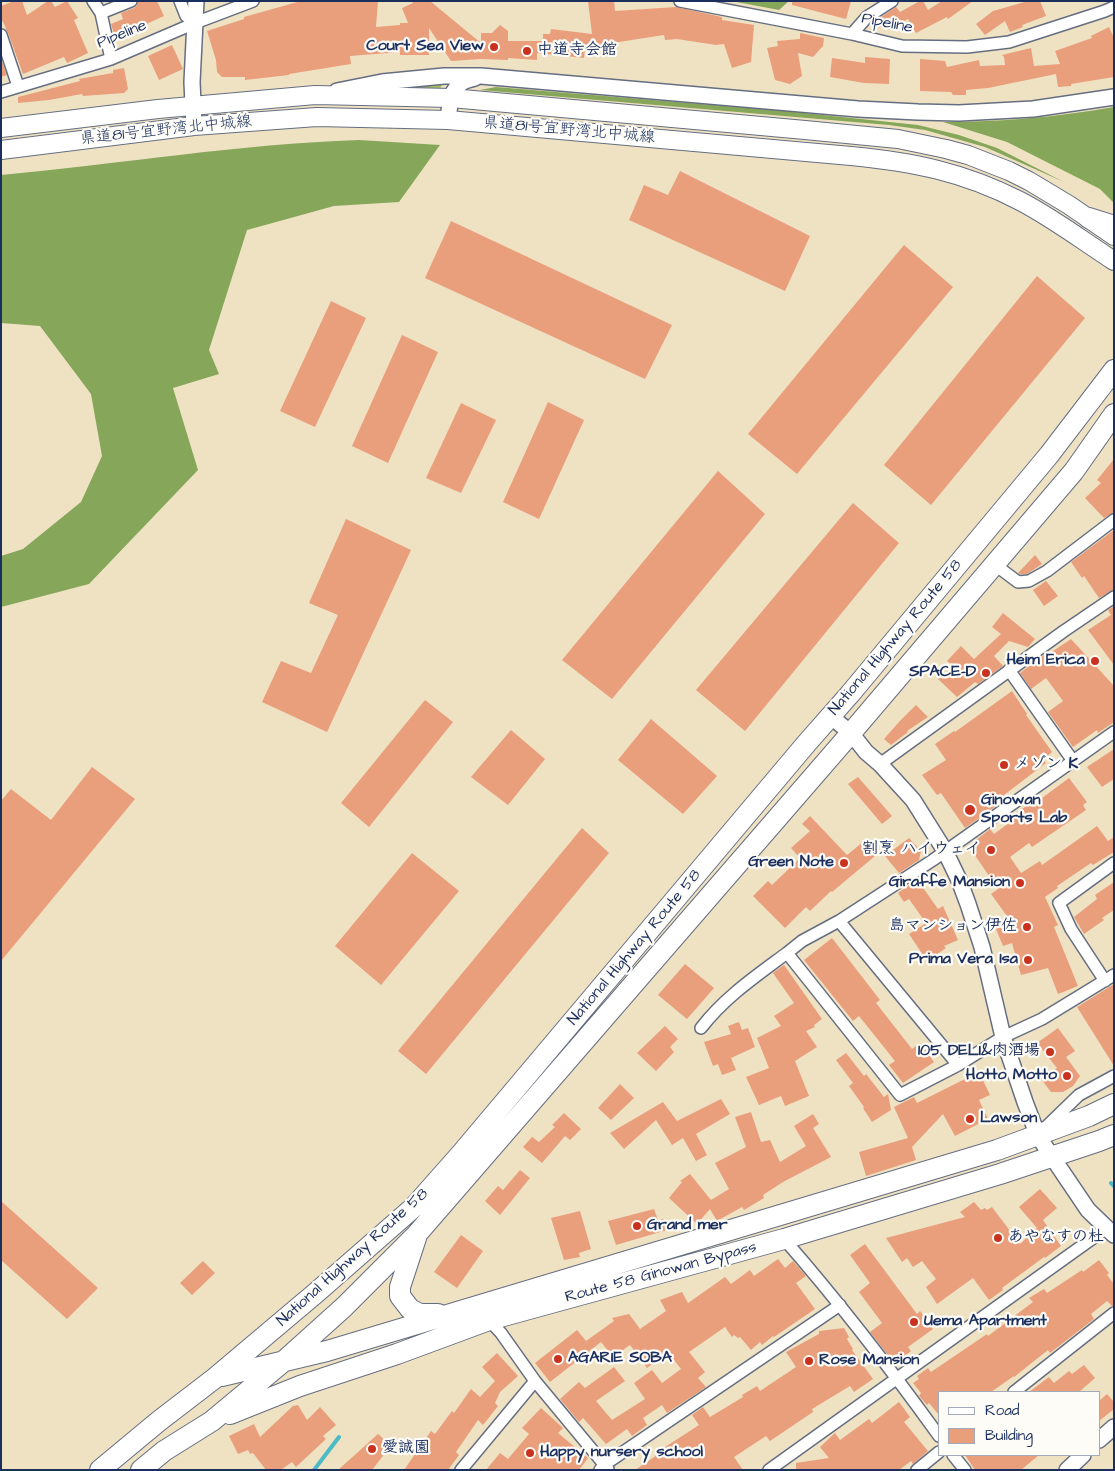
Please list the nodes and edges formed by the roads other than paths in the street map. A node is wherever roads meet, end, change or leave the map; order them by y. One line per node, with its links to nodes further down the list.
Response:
1 (93, 1): 9 (street)
2 (131, 1): 9 (street)
3 (180, 1): 10 (street)
4 (196, 1): 10 (street)
5 (253, 1): 10 (street, Pipeline)
6 (680, 1): 11 (street, Pipeline)
7 (892, 1): 11 (street)
8 (1114, 7): 11 (street, Pipeline)
9 (102, 13): 13 (street)
10 (195, 23): 13 (street, Pipeline); 20 (street)
11 (852, 34)
12 (1, 35): 15 (street)
13 (111, 59): 15 (street, Pipeline)
14 (481, 76): 17 (street); 18 (street); 19 (street)
15 (18, 86): 16 (street, Pipeline)
16 (1, 92)
17 (315, 95): 19 (main road, 県道81号宜野湾北中城線); 20 (main road, 県道81号宜野湾北中城線)
18 (1114, 96)
19 (451, 98): 21 (street); 25 (main road, 県道81号宜野湾北中城線)
20 (193, 106): 22 (street); 23 (main road, 県道81号宜野湾北中城線)
21 (448, 120): 22 (main road, 県道81号宜野湾北中城線); 28 (main road, 県道81号宜野湾北中城線)
22 (194, 126): 24 (main road, 県道81号宜野湾北中城線)
23 (1, 128)
24 (1, 150)
25 (1089, 218): 26 (highway); 27 (main road, 県道81号宜野湾北中城線)
26 (1114, 226)
27 (1114, 236)
28 (1112, 261)
29 (1114, 359): 30 (main road)
30 (1110, 376): 36 (highway, National Highway Route 58)
31 (1114, 414): 33 (highway, National Highway Route 58)
32 (1114, 520): 33 (street)
33 (994, 564): 38 (highway, National Highway Route 58)
34 (1114, 597): 35 (street)
35 (1009, 670): 39 (street); 40 (street)
36 (830, 716): 38 (street); 57 (highway, National Highway Route 58)
37 (1114, 732): 39 (street)
38 (851, 733): 40 (street); 55 (highway, National Highway Route 58)
39 (1073, 761): 41 (street)
40 (880, 764): 41 (street)
41 (945, 851): 43 (street); 47 (street)
42 (1114, 863): 45 (street)
43 (839, 921): 44 (street); 48 (street)
44 (787, 953): 46 (street); 48 (street)
45 (1110, 978): 47 (street)
46 (701, 1028)
47 (1004, 1037): 48 (street); 52 (street)
48 (958, 1066)
49 (1114, 1076): 52 (street)
50 (1114, 1104): 52 (highway, Route 58 Ginowan Bypass)
51 (1114, 1134): 53 (highway, Route 58 Ginowan Bypass)
52 (1038, 1136): 53 (street); 59 (highway, Route 58 Ginowan Bypass)
53 (1052, 1158): 54 (street); 56 (highway, Route 58 Ginowan Bypass)
54 (1110, 1231): 65 (street)
55 (417, 1234): 59 (highway); 63 (highway, National Highway Route 58)
56 (784, 1239): 58 (street); 61 (highway, Route 58 Ginowan Bypass)
57 (302, 1305): 63 (highway); 64 (highway, National Highway Route 58)
58 (840, 1305): 65 (street); 75 (street)
59 (469, 1308): 63 (highway, Route 58 Ginowan Bypass)
60 (1114, 1313): 67 (street)
61 (489, 1320): 62 (highway, Route 58 Ginowan Bypass); 66 (street)
62 (397, 1354): 63 (highway); 68 (highway, Route 58 Ginowan Bypass)
63 (297, 1355): 64 (highway, Route 58 Ginowan Bypass); 68 (highway, National Highway Route 58)
64 (215, 1378): 76 (highway, National Highway Route 58)
65 (897, 1378): 70 (street); 79 (street)
66 (535, 1381): 75 (street); 78 (street)
67 (1015, 1391)
68 (212, 1421): 77 (highway, National Highway Route 58)
69 (1114, 1427): 71 (street)
70 (938, 1435)
71 (1100, 1439)
72 (938, 1453): 80 (street)
73 (954, 1456): 81 (street)
74 (1082, 1456): 82 (street)
75 (604, 1468)
76 (100, 1470)
77 (141, 1470)
78 (461, 1470)
79 (769, 1470)
80 (917, 1470)
81 (965, 1470)
82 (1067, 1470)

